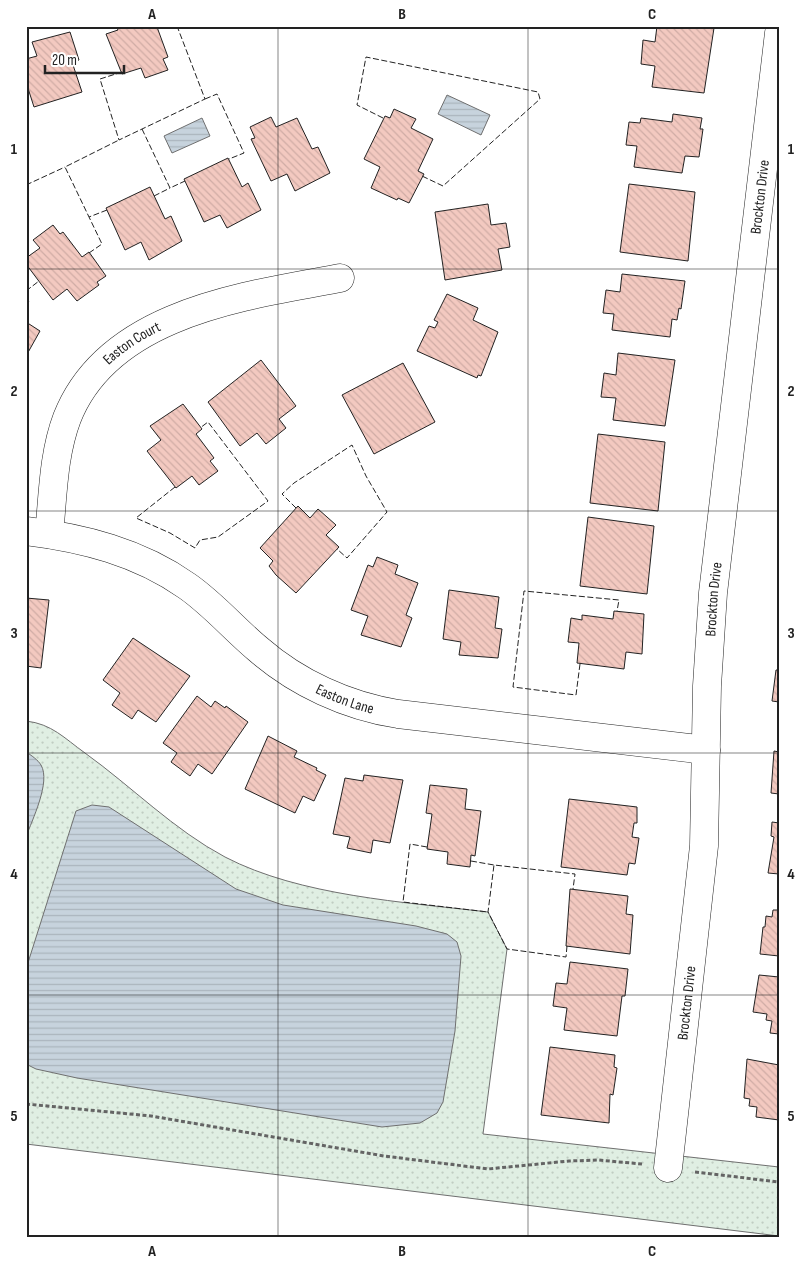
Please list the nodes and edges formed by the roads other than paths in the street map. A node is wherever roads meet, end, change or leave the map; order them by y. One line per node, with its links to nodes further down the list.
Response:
1 (779, 33): 4 (street, Brockton Drive)
2 (340, 278): 3 (street, Easton Court)
3 (38, 533): 4 (street, Easton Lane)
4 (706, 750): 5 (street, Brockton Drive)
5 (668, 1168)

